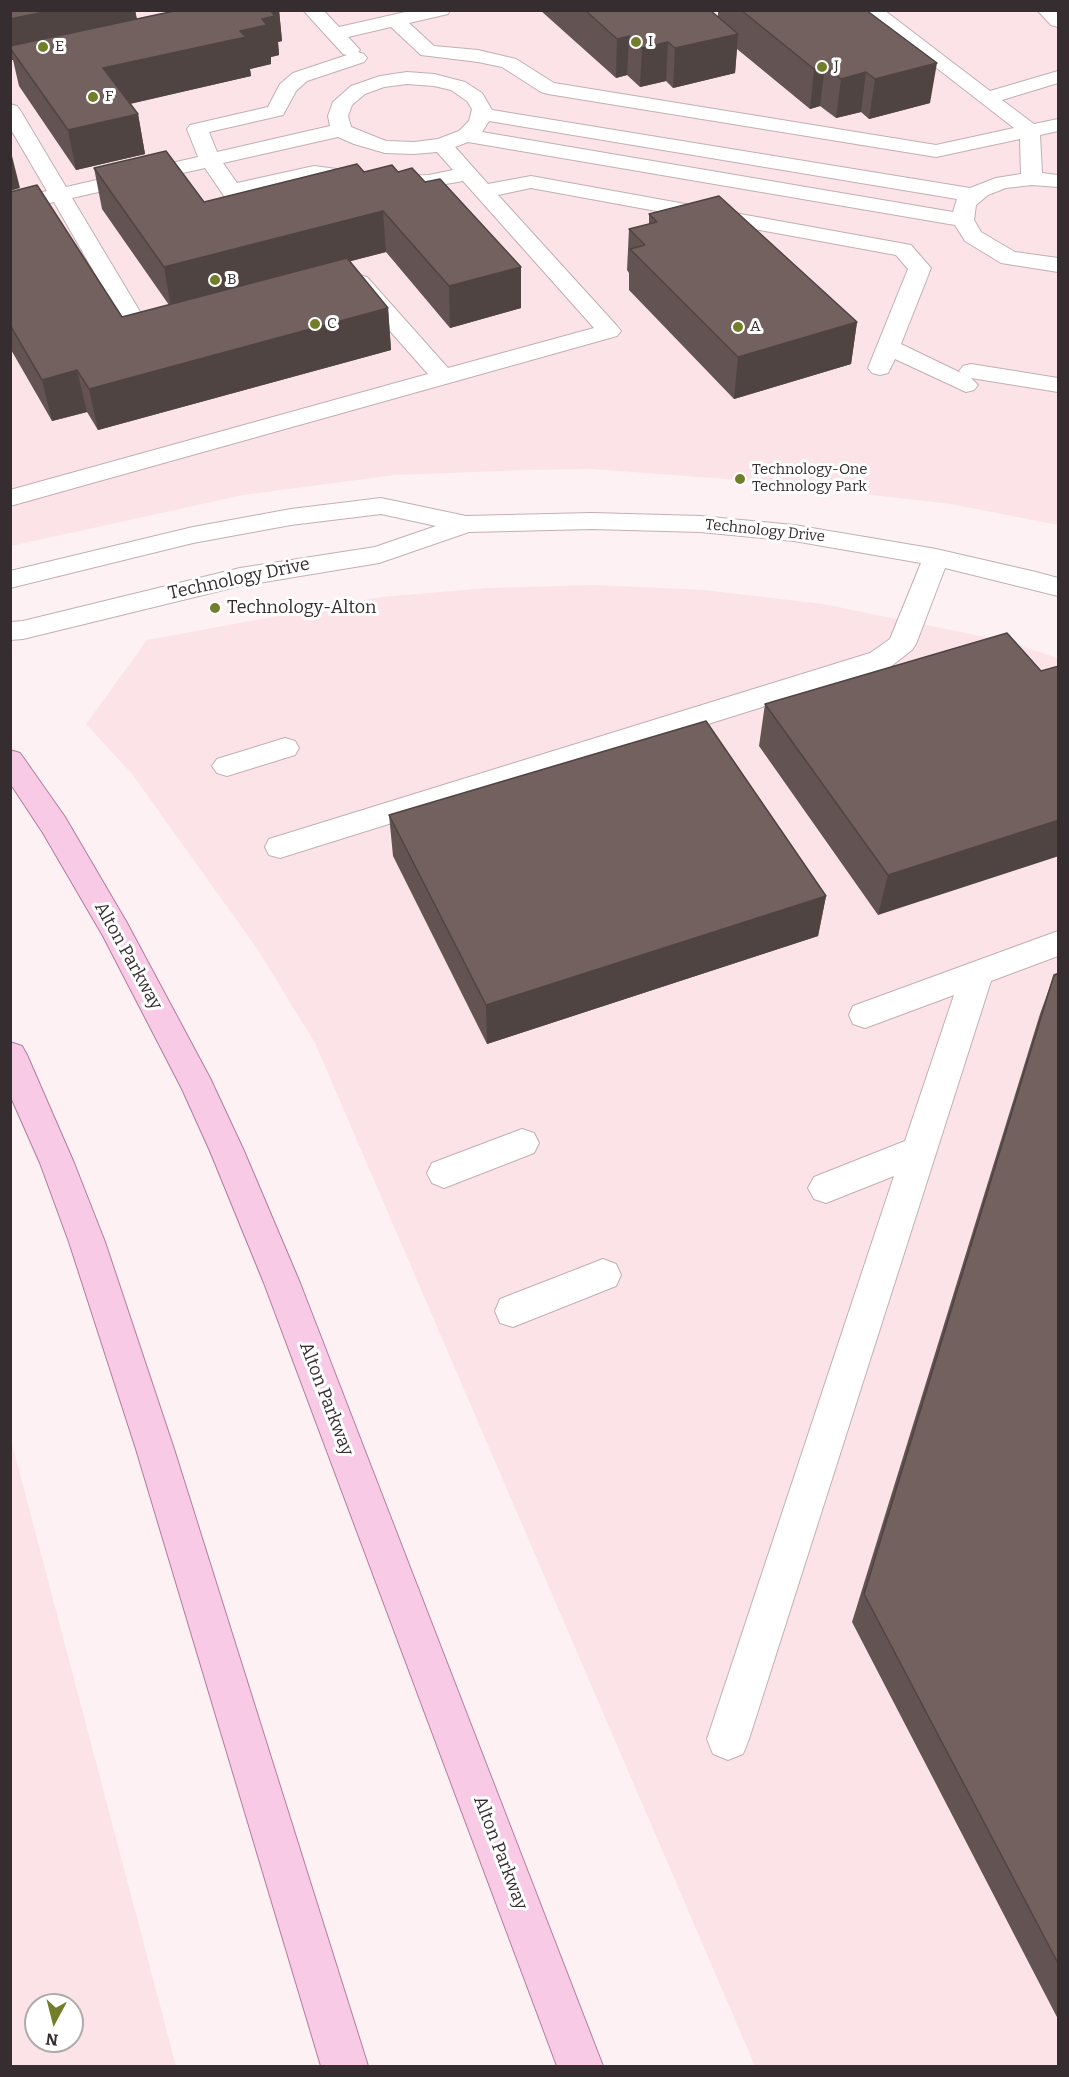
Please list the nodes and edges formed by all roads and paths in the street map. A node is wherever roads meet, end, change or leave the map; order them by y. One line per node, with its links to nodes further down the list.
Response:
1 (312, 10): 7 (street)
2 (441, 10): 5 (street)
3 (871, 10): 11 (street)
4 (1046, 10): 6 (street)
5 (395, 20): 7 (street); 16 (street)
6 (1059, 21)
7 (335, 34): 8 (street)
8 (357, 58): 10 (street); 19 (street)
9 (1059, 77): 11 (street)
10 (380, 82): 13 (street); 15 (street)
11 (986, 98): 16 (street)
12 (10, 110): 24 (street)
13 (482, 114): 17 (street); 25 (street)
14 (1059, 125): 16 (street)
15 (342, 130): 18 (street); 19 (street)
16 (1030, 131): 21 (street)
17 (466, 135): 18 (street); 27 (street)
18 (442, 145): 20 (street)
19 (210, 160): 20 (street); 24 (street)
20 (468, 174): 23 (street)
21 (1032, 179): 22 (street); 25 (street)
22 (1059, 182)
23 (483, 191): 31 (street); 32 (street)
24 (60, 195): 26 (street); 30 (street)
25 (974, 195): 27 (street)
26 (10, 207)
27 (963, 220): 28 (street)
28 (1059, 265)
29 (336, 287): 31 (street)
30 (187, 322)
31 (443, 377): 33 (street)
32 (1059, 385)
33 (10, 498)
34 (466, 524): 35 (street, Technology Drive); 36 (street, Technology Drive); 38 (street, Technology Drive)
35 (936, 558): 37 (street, Technology Drive); 42 (street)
36 (10, 580)
37 (1059, 587)
38 (10, 631)
39 (285, 748): 41 (street)
40 (10, 760): 55 (main road, Alton Parkway)
41 (227, 766)
42 (280, 847)
43 (1059, 943): 44 (street)
44 (977, 974): 45 (street); 48 (street)
45 (865, 1016)
46 (10, 1055): 54 (main road)
47 (522, 1143): 49 (street)
48 (920, 1151): 50 (street); 53 (street)
49 (444, 1173)
50 (826, 1188)
51 (603, 1275): 52 (street)
52 (513, 1311)
53 (728, 1739)
54 (345, 2067)
55 (580, 2067)

